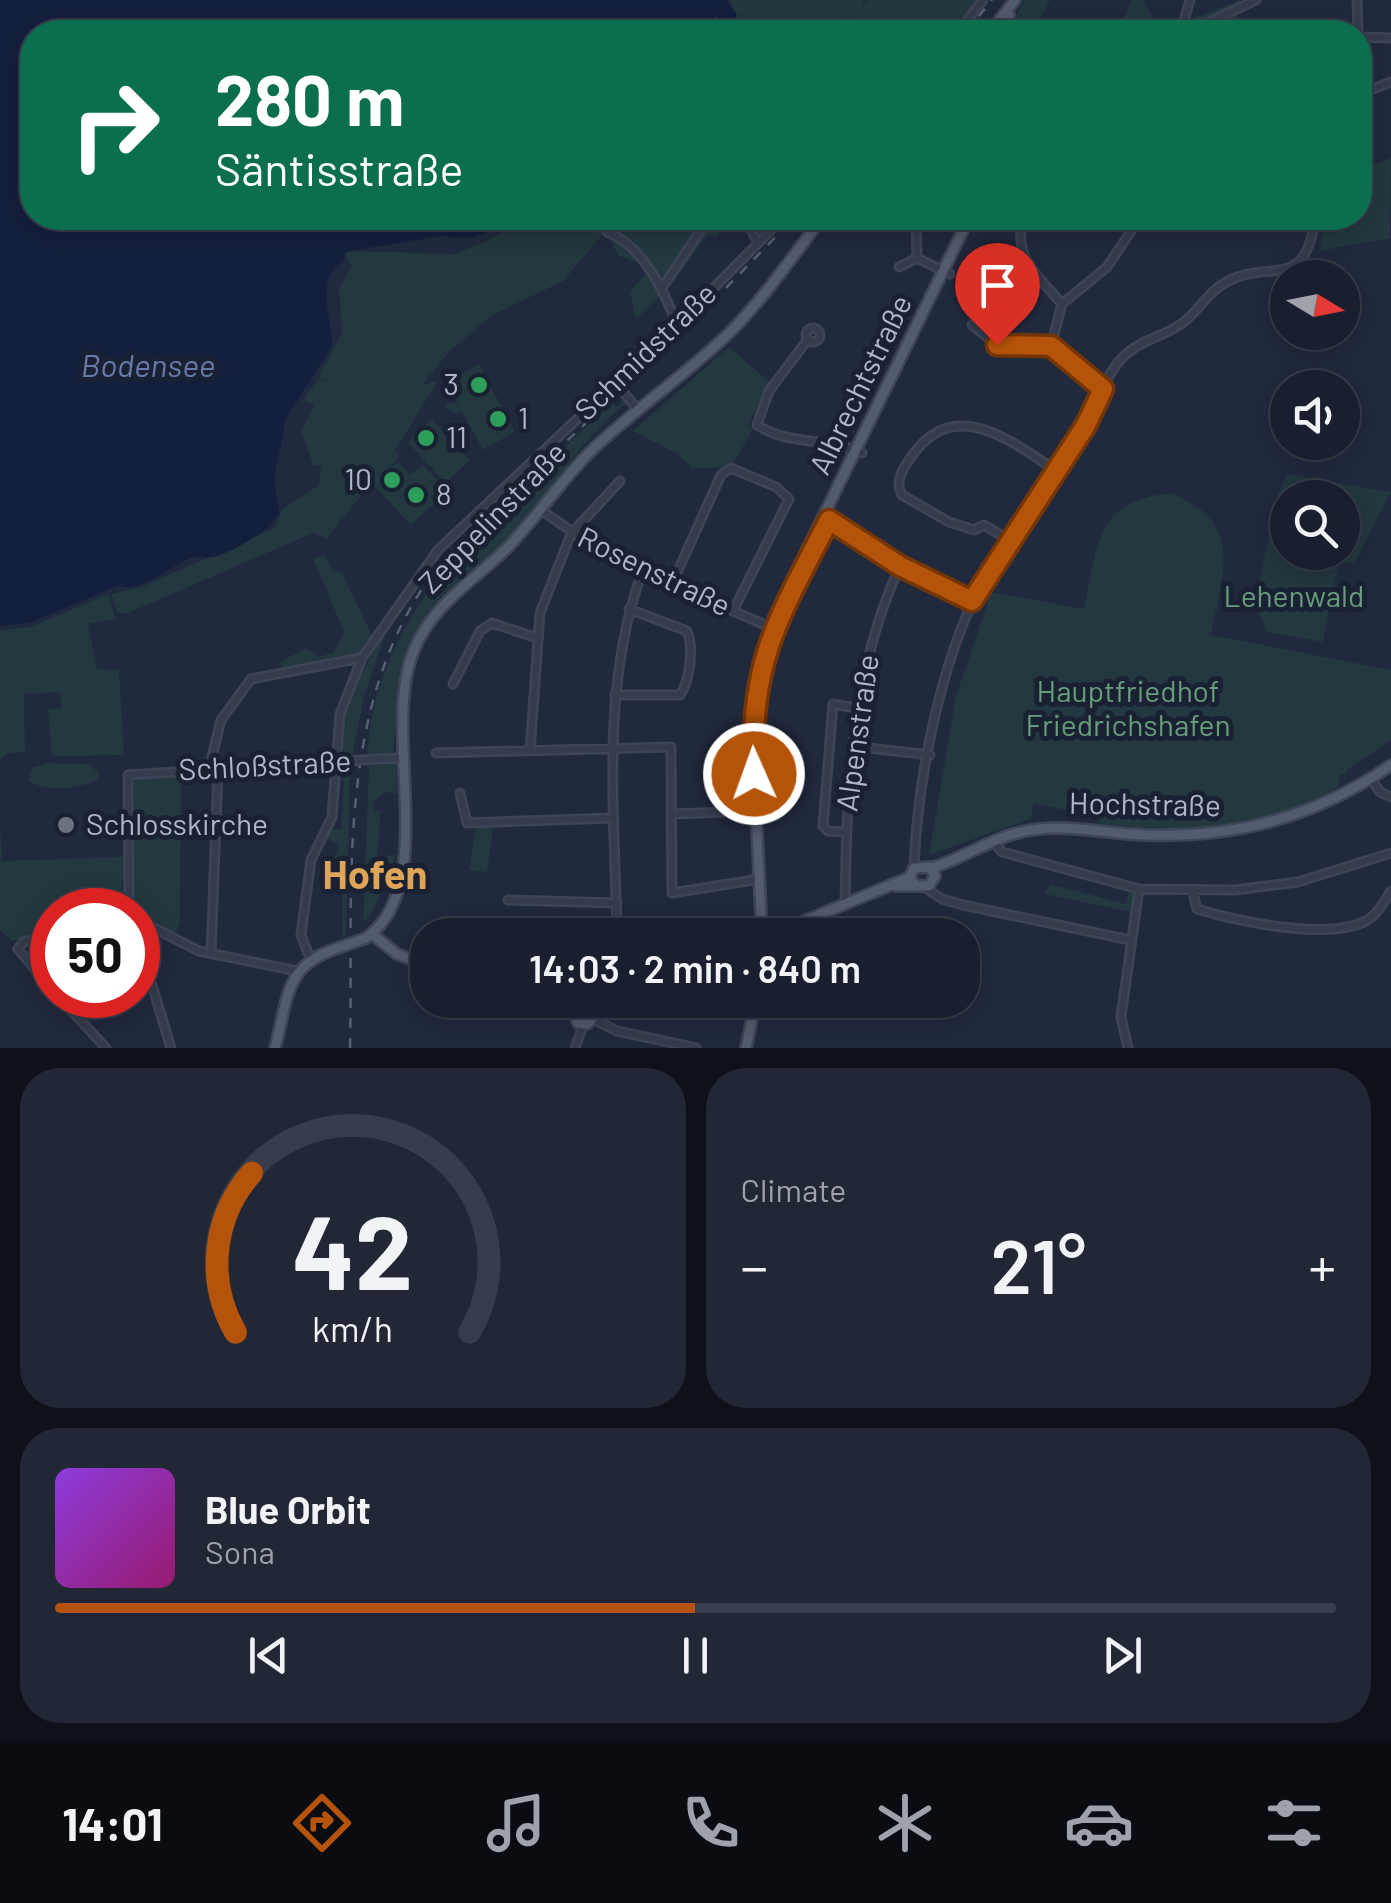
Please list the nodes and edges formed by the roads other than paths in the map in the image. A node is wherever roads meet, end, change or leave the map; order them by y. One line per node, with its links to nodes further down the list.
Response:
1 (983, 0): 5 (street)
2 (1190, 0): 4 (street)
3 (1256, 0): 6 (street)
4 (1185, 17)
5 (967, 20)
6 (1214, 20)
7 (702, 230): 21 (street)
8 (751, 230): 17 (street)
9 (772, 230): 17 (street, Schmidstraße)
10 (812, 230): 29 (main road, Zeppelinstraße)
11 (916, 230): 18 (street, Albrechtstraße)
12 (967, 230): 20 (main road, Albrechtstraße)
13 (1021, 230): 22 (street)
14 (1132, 230): 22 (street)
15 (1312, 230): 28 (street)
16 (607, 232): 21 (street)
17 (758, 243): 23 (street, Schmidstraße)
18 (917, 258): 19 (street, Albrechtstraße); 20 (street, Albrechtstraße)
19 (899, 267)
20 (947, 273): 30 (main road, Albrechtstraße)
21 (662, 288): 23 (street)
22 (1062, 304): 26 (street)
23 (678, 325): 27 (street, Schmidstraße)
24 (972, 326): 26 (street)
25 (808, 339): 30 (street)
26 (1051, 346): 28 (street)
27 (616, 384): 29 (street); 45 (street, Schmidstraße)
28 (1103, 389): 31 (street)
29 (638, 411): 33 (main road, Zeppelinstraße)
30 (859, 452): 34 (main road, Albrechtstraße)
31 (1057, 471): 36 (street); 36 (street)
32 (620, 481): 35 (street)
33 (540, 509): 35 (street, Rosenstraße); 54 (main road, Zeppelinstraße)
34 (826, 519): 37 (street); 43 (main road, Albrechtstraße)
35 (571, 534): 38 (street, Rosenstraße); 44 (street)
36 (1009, 540): 40 (street)
37 (900, 566): 40 (street); 48 (street, Alpenstraße)
38 (642, 572): 39 (street, Rosenstraße); 41 (street)
39 (672, 584): 42 (street, Rosenstraße); 42 (street)
40 (972, 601): 53 (street)
41 (629, 608): 47 (street); 47 (street)
42 (733, 611): 43 (street, Rosenstraße)
43 (772, 628): 61 (main road, Albrechtstraße)
44 (537, 638): 46 (street); 51 (street)
45 (362, 658): 55 (street, Schmidstraße); 57 (street)
46 (453, 684)
47 (615, 695): 50 (street)
48 (856, 708): 49 (street, Alpenstraße); 64 (street)
49 (850, 746): 53 (street); 64 (street, Alpenstraße)
50 (613, 749): 51 (street); 62 (street); 63 (street)
51 (530, 751): 52 (street)
52 (436, 753)
53 (930, 755): 67 (street)
54 (402, 758): 55 (street, Schloßstraße, bridge); 80 (main road, Zeppelinstraße)
55 (334, 762): 57 (street, Schloßstraße); 84 (street, Schmidstraße)
56 (1391, 766): 58 (main road, Hochstraße)
57 (213, 769): 69 (street, Schloßstraße); 83 (street)
58 (1370, 779): 60 (street); 65 (main road, Hochstraße)
59 (460, 794): 63 (street)
60 (1391, 797)
61 (755, 811): 62 (street); 68 (main road, Albrechtstraße)
62 (672, 814): 68 (street)
63 (614, 818): 74 (street)
64 (844, 832): 75 (street, Alpenstraße)
65 (993, 841): 67 (main road, Hochstraße); 70 (street)
66 (1391, 853): 71 (street)
67 (923, 876): 75 (main road, Hochstraße); 81 (street)
68 (760, 879): 77 (main road, Albrechtstraße)
69 (130, 888)
70 (1139, 889): 71 (street); 81 (street)
71 (1192, 890): 72 (street)
72 (1391, 891)
73 (508, 900): 74 (street)
74 (617, 903): 76 (street)
75 (845, 906): 78 (main road, Hochstraße)
76 (617, 918)
77 (761, 918)
78 (814, 918)
79 (160, 930): 83 (street)
80 (369, 936): 84 (main road, bridge); 85 (main road)
81 (1130, 940): 102 (street)
82 (30, 941): 86 (street)
83 (211, 954): 87 (street)
84 (310, 958): 87 (main road)
85 (410, 959)
86 (30, 963)
87 (297, 971): 98 (main road)
88 (160, 1012): 97 (street)
89 (79, 1018): 96 (street)
90 (575, 1018): 94 (main road)
91 (588, 1018): 94 (main road)
92 (599, 1018): 95 (street)
93 (755, 1018): 101 (main road)
94 (583, 1025): 99 (street)
95 (666, 1045): 100 (street)
96 (106, 1048)
97 (171, 1048)
98 (275, 1048)
99 (575, 1048)
100 (696, 1048)
101 (749, 1048)
102 (1128, 1048)

